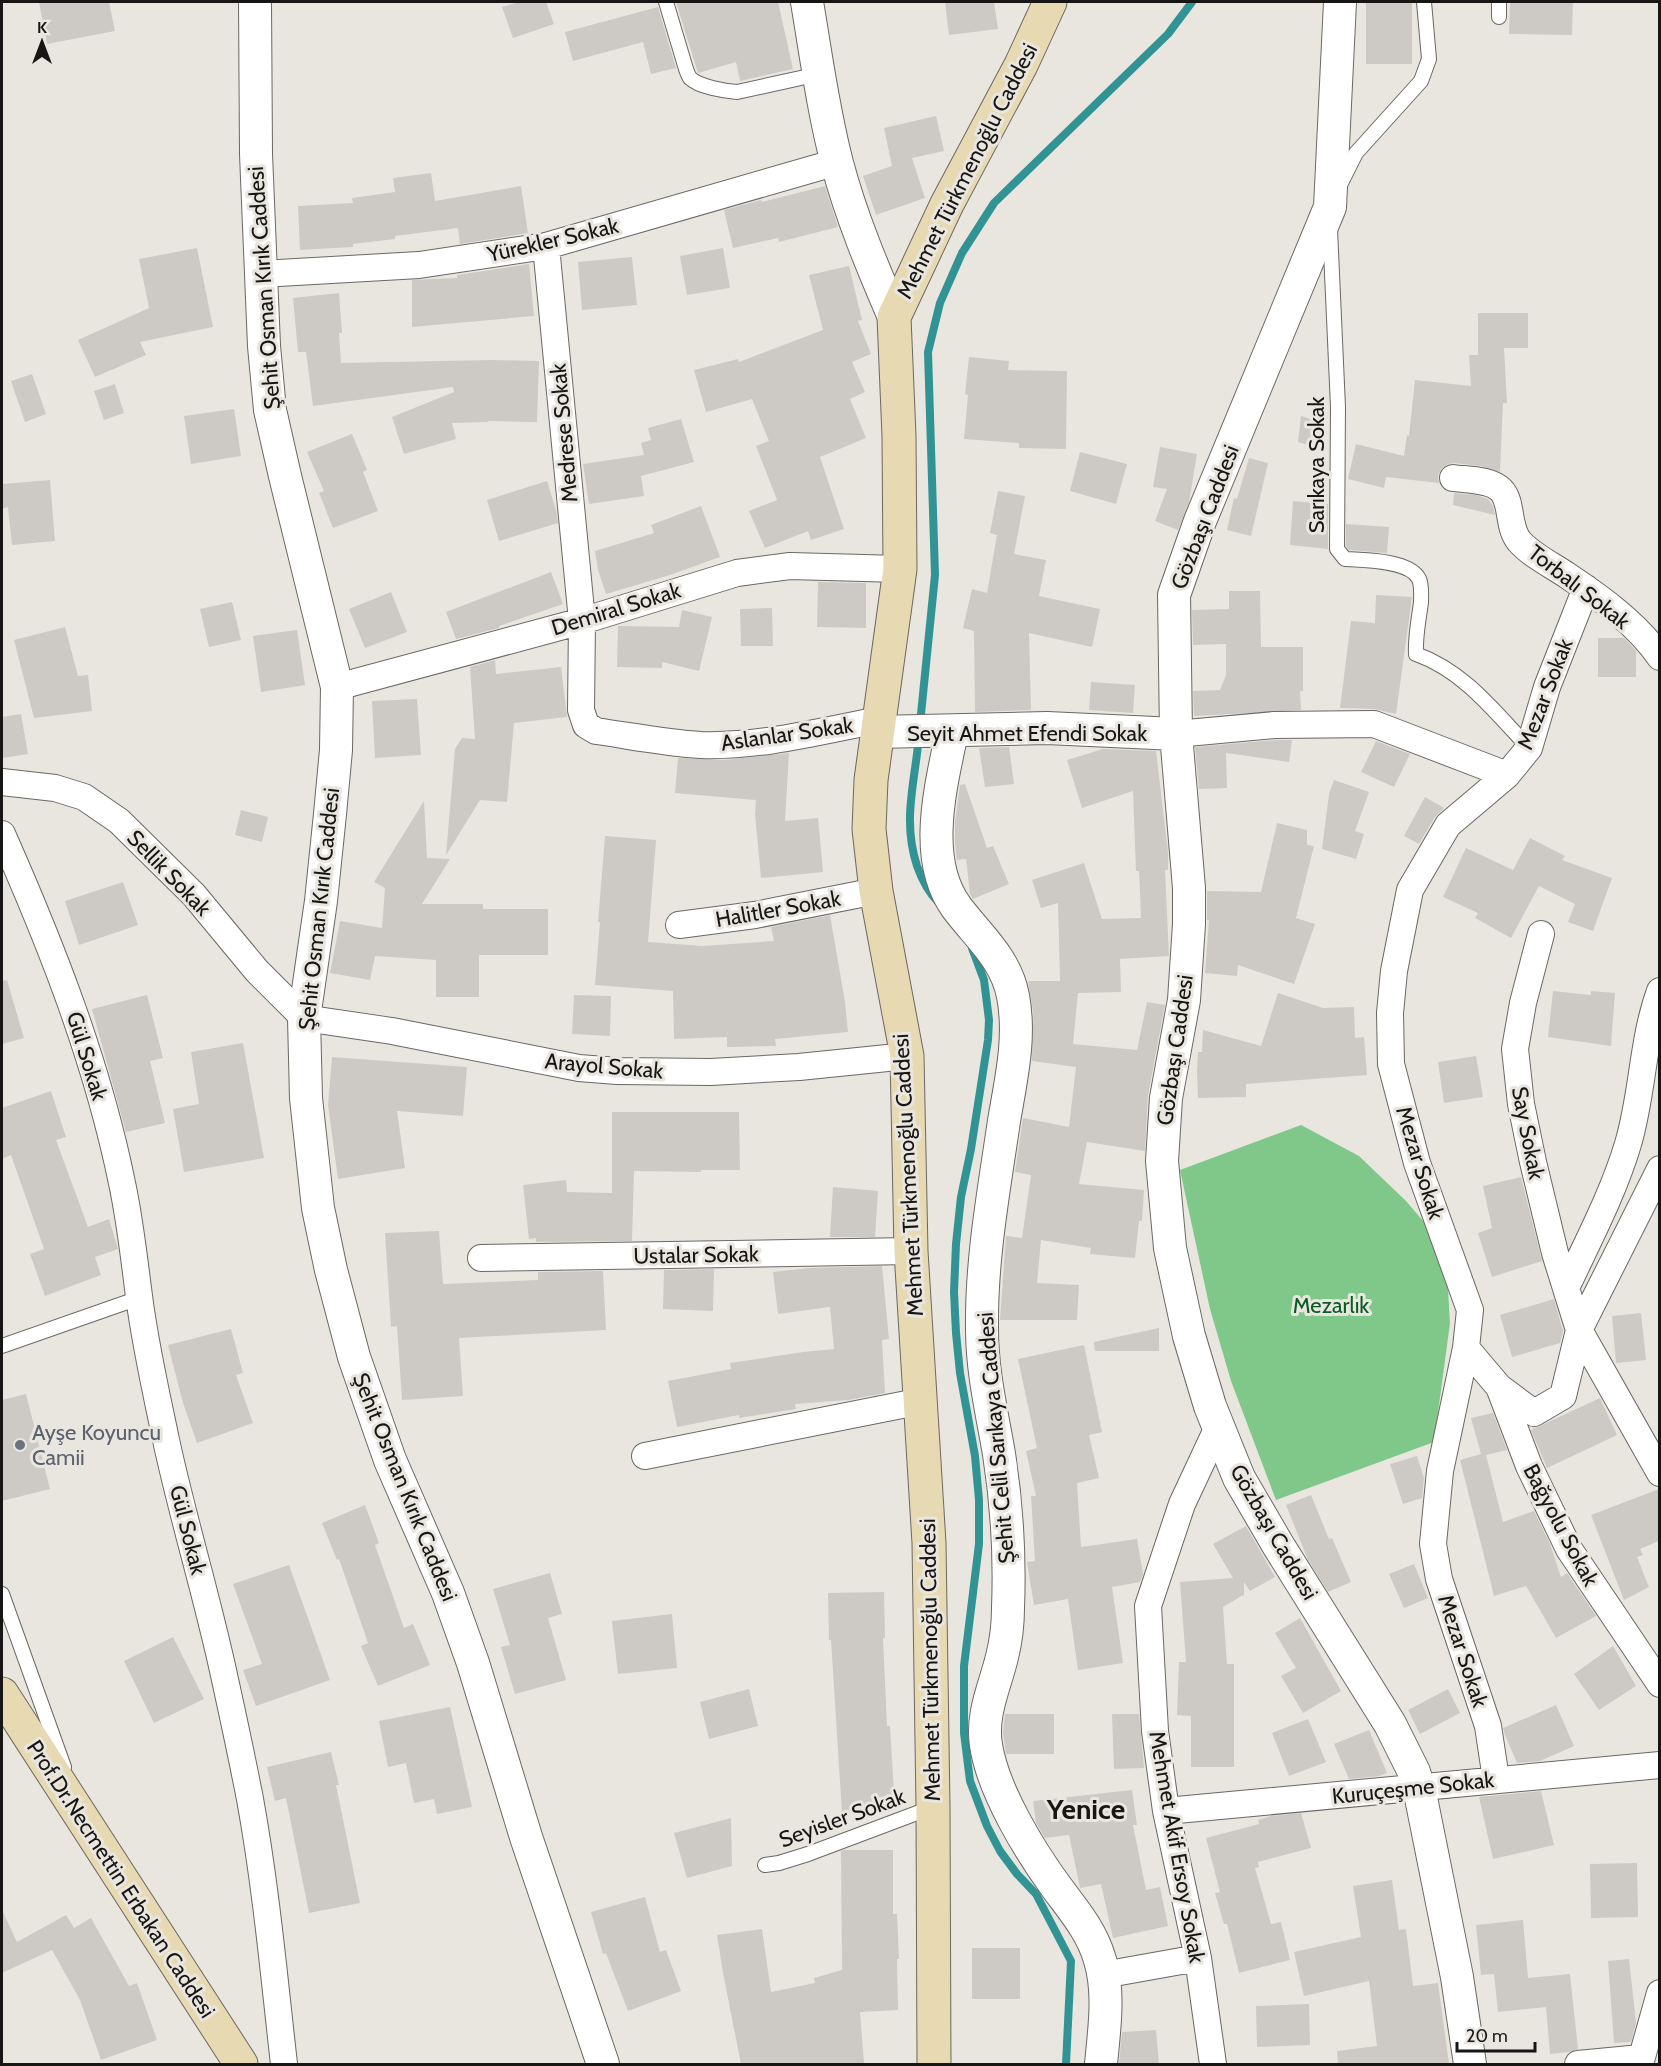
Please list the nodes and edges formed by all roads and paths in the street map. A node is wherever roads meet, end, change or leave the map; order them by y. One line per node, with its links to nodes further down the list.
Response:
1 (255, 2): 13 (street, Şehit Osman Kırık Caddesi)
2 (666, 2): 9 (lane)
3 (807, 2): 9 (street)
4 (1050, 2): 14 (main road, Mehmet Türkmenoğlu Caddesi)
5 (1340, 2): 11 (street, Gözbaşı Caddesi)
6 (1424, 2): 11 (lane)
7 (1498, 2): 8 (lane)
8 (1499, 17)
9 (819, 74): 10 (street)
10 (837, 162): 12 (street, Yürekler Sokak); 14 (street)
11 (1330, 207): 23 (street, Gözbaşı Caddesi); 24 (lane, Sarıkaya Sokak)
12 (546, 246): 13 (street, Yürekler Sokak); 18 (street, Medrese Sokak)
13 (261, 274): 20 (street, Şehit Osman Kırık Caddesi)
14 (894, 317): 16 (main road, Mehmet Türkmenoğlu Caddesi)
15 (1453, 478): 17 (street, Torbalı Sokak)
16 (900, 570): 18 (street, Demiral Sokak); 21 (main road, Mehmet Türkmenoğlu Caddesi)
17 (1586, 588): 19 (street, Torbalı Sokak); 24 (street, Mezar Sokak)
18 (582, 621): 20 (street, Demiral Sokak); 21 (street, Aslanlar Sokak)
19 (1659, 657)
20 (337, 687): 33 (street, Şehit Osman Kırık Caddesi)
21 (886, 728): 22 (street, Seyit Ahmet Efendi Sokak); 29 (main road, Mehmet Türkmenoğlu Caddesi)
22 (945, 732): 23 (street, Seyit Ahmet Efendi Sokak); 59 (street, Şehit Celil Sarıkaya Caddesi)
23 (1176, 734): 25 (street); 45 (street, Gözbaşı Caddesi)
24 (1529, 748): 25 (street, Mezar Sokak)
25 (1507, 774): 42 (street, Mezar Sokak)
26 (2, 782): 33 (street, Sellik Sokak)
27 (2, 834): 28 (street, Gül Sokak)
28 (10, 878): 39 (street, Gül Sokak)
29 (876, 891): 30 (street, Halitler Sokak); 34 (main road, Mehmet Türkmenoğlu Caddesi)
30 (679, 925)
31 (1541, 934): 38 (street, Say Sokak)
32 (1659, 991): 38 (street)
33 (304, 1018): 34 (street, Arayol Sokak); 64 (street, Şehit Osman Kırık Caddesi)
34 (907, 1056): 36 (main road, Mehmet Türkmenoğlu Caddesi)
35 (1659, 1169): 40 (street)
36 (911, 1251): 37 (street, Ustalar Sokak); 44 (main road, Mehmet Türkmenoğlu Caddesi)
37 (482, 1258)
38 (1566, 1288): 40 (street, Say Sokak)
39 (139, 1298): 41 (lane); 63 (street, Gül Sokak)
40 (1580, 1330): 43 (street); 47 (street, Say Sokak)
41 (2, 1346)
42 (1466, 1348): 43 (street); 52 (street, Mezar Sokak)
43 (1499, 1387): 49 (street, Bağyolu Sokak)
44 (922, 1401): 46 (street); 54 (main road, Mehmet Türkmenoğlu Caddesi)
45 (1218, 1427): 53 (street, Gözbaşı Caddesi); 55 (street, Mehmet Akif Ersoy Sokak)
46 (645, 1456)
47 (1659, 1473)
48 (2, 1594): 56 (lane)
49 (1659, 1684)
50 (2, 1694): 56 (main road, Prof.Dr.Necmettin Erbakan Caddesi)
51 (1659, 1765): 52 (street, Kuruçeşme Sokak)
52 (1496, 1779): 53 (street, Kuruçeşme Sokak)
53 (1419, 1788): 55 (street, Kuruçeşme Sokak); 68 (street, Gözbaşı Caddesi)
54 (933, 1807): 57 (lane, Seyisler Sokak); 65 (main road, Mehmet Türkmenoğlu Caddesi)
55 (1166, 1811): 58 (street, Mehmet Akif Ersoy Sokak)
56 (82, 1820): 62 (main road, Prof.Dr.Necmettin Erbakan Caddesi)
57 (765, 1865)
58 (1198, 1958): 59 (street); 67 (street, Mehmet Akif Ersoy Sokak)
59 (1103, 1975): 66 (street, Şehit Celil Sarıkaya Caddesi)
60 (1659, 1993): 61 (street)
61 (1640, 2061): 69 (street)
62 (241, 2064)
63 (285, 2064)
64 (603, 2064)
65 (934, 2064)
66 (1101, 2064)
67 (1213, 2064)
68 (1470, 2064)
69 (1578, 2064)

